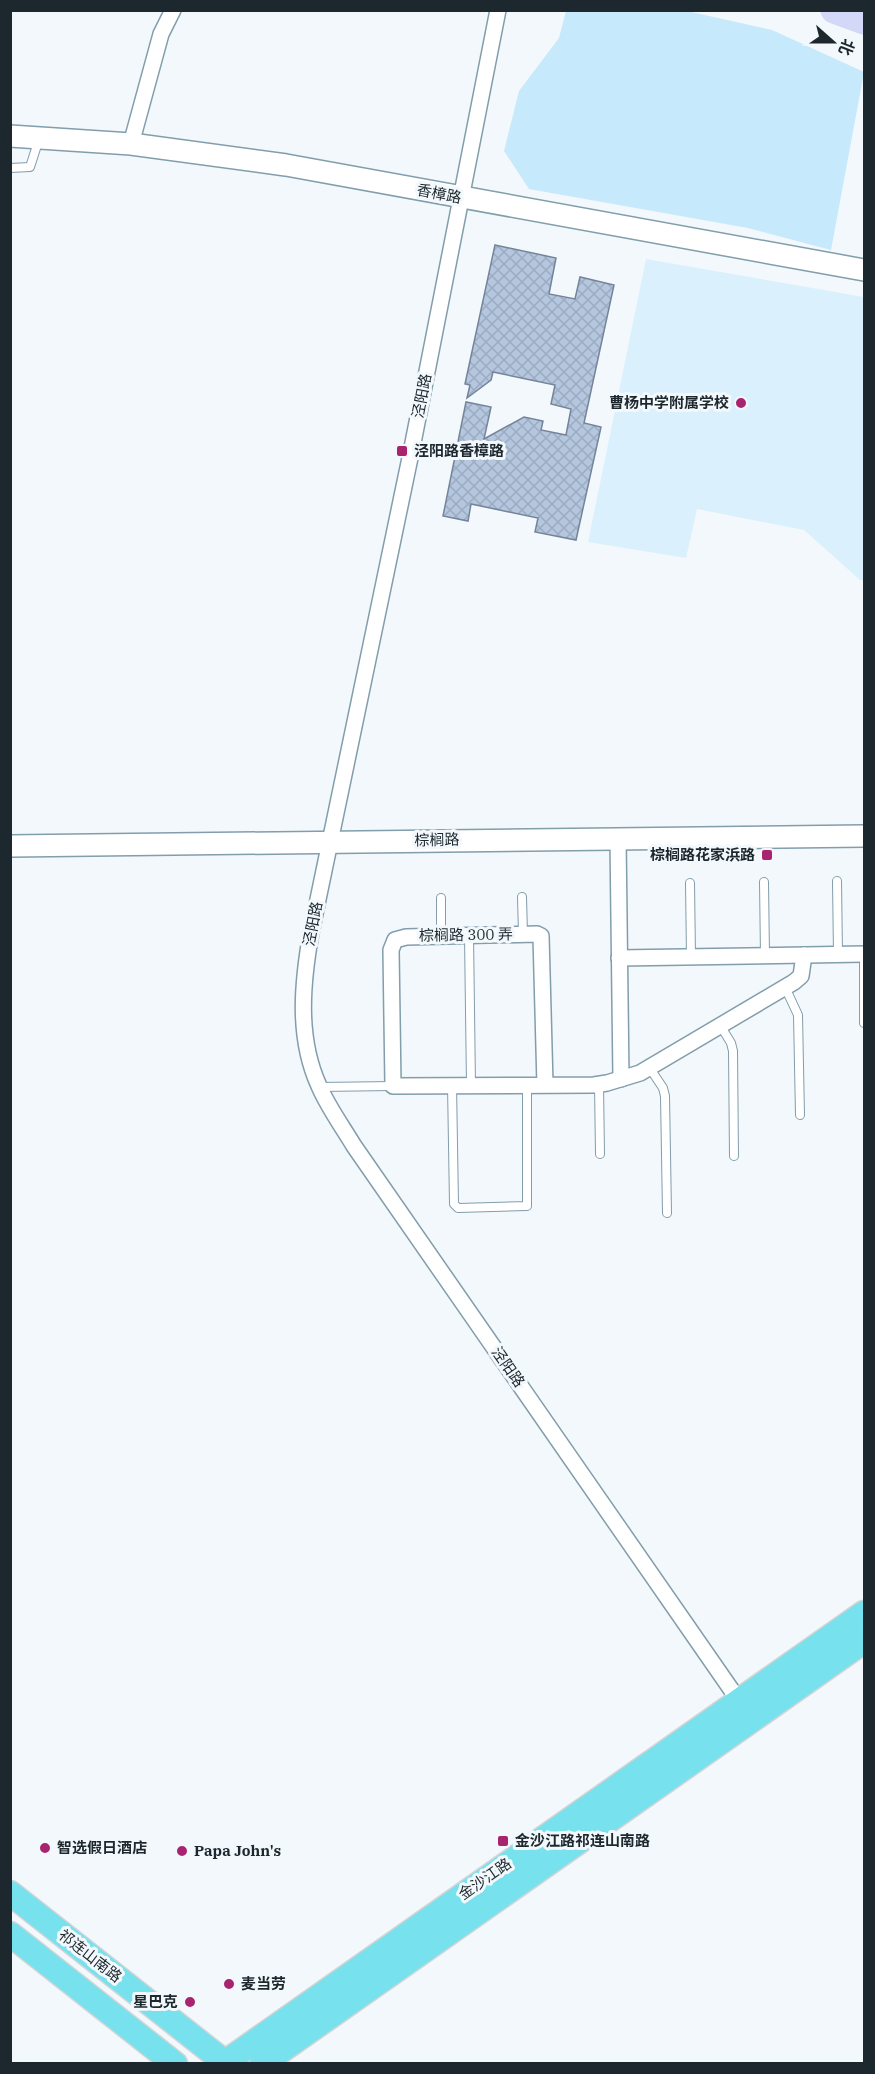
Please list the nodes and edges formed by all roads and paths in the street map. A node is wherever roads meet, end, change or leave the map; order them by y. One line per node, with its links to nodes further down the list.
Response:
1 (173, 10): 5 (street)
2 (498, 10): 7 (street, 泾阳路)
3 (10, 136): 4 (street, 香樟路)
4 (39, 138): 5 (street, 香樟路); 6 (lane)
5 (131, 144): 7 (street, 香樟路)
6 (10, 168)
7 (461, 198): 8 (street, 香樟路); 11 (street, 泾阳路)
8 (864, 270)
9 (864, 836): 10 (street, 棕榈路)
10 (618, 838): 11 (street, 棕榈路); 26 (street)
11 (330, 841): 12 (street, 棕榈路); 36 (street, 泾阳路)
12 (10, 846)
13 (837, 881): 23 (lane)
14 (764, 882): 24 (lane)
15 (690, 883): 25 (lane)
16 (522, 897): 18 (lane)
17 (441, 898): 20 (lane)
18 (523, 934): 19 (street, 棕榈路 300 弄); 35 (street, 棕榈路 300 弄)
19 (470, 935): 20 (street, 棕榈路 300 弄); 33 (lane)
20 (441, 936): 37 (street, 棕榈路 300 弄)
21 (864, 954): 23 (street); 28 (lane)
22 (804, 955): 23 (street); 24 (street); 27 (street)
23 (838, 955)
24 (765, 956): 25 (street)
25 (691, 957): 26 (street)
26 (620, 958): 31 (street)
27 (785, 987): 29 (street); 39 (lane)
28 (864, 1023)
29 (720, 1025): 30 (street); 41 (lane)
30 (649, 1067): 31 (street); 42 (lane)
31 (621, 1080): 32 (street)
32 (599, 1084): 35 (street); 40 (lane)
33 (471, 1085): 34 (street); 38 (street)
34 (527, 1085): 35 (street); 38 (lane)
35 (545, 1085)
36 (319, 1086): 37 (lane); 45 (street, 泾阳路)
37 (393, 1086): 38 (street)
38 (452, 1086)
39 (800, 1115)
40 (600, 1154)
41 (734, 1156)
42 (667, 1213)
43 (864, 1613): 45 (main road, 金沙江路)
44 (864, 1641): 45 (main road, 金沙江路)
45 (746, 1710): 48 (main road, 金沙江路); 50 (main road, 金沙江路)
46 (10, 1893): 48 (main road, 祁连山南路)
47 (10, 1934): 49 (main road, 祁连山南路)
48 (225, 2063)
49 (175, 2064)
50 (262, 2064)

